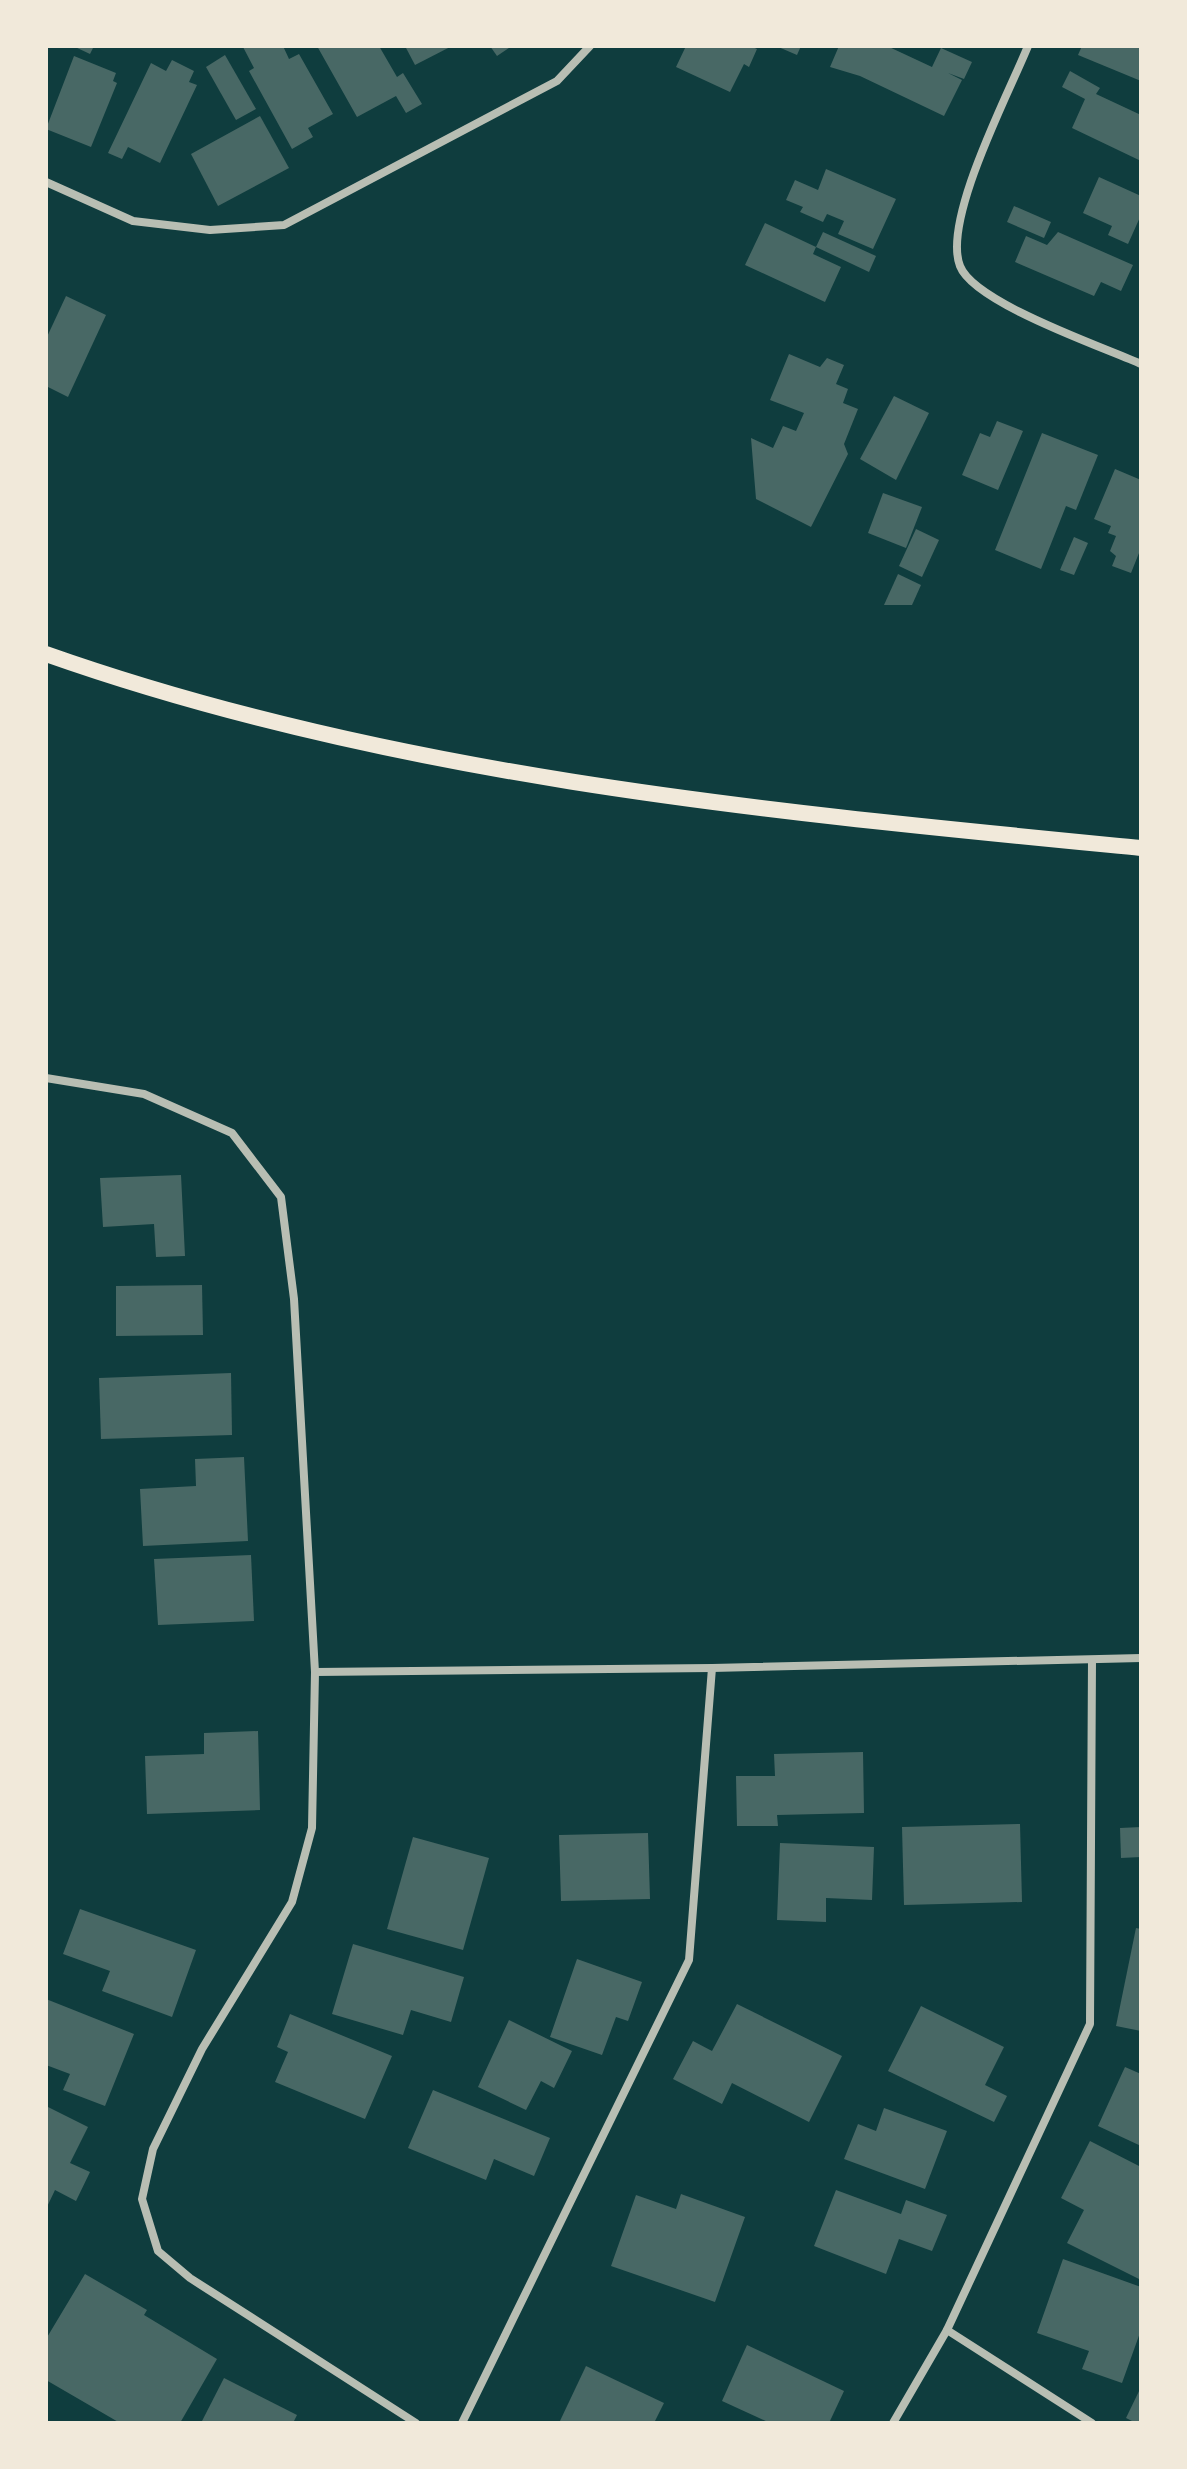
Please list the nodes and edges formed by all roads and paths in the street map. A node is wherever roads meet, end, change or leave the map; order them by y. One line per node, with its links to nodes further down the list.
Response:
1 (590, 46): 3 (street)
2 (1028, 46): 4 (street)
3 (46, 182)
4 (1141, 364)
5 (46, 654): 6 (main road)
6 (1141, 848)
7 (46, 1078): 11 (street)
8 (1141, 1658): 9 (street)
9 (1092, 1660): 10 (street); 12 (street)
10 (712, 1668): 11 (street); 14 (street)
11 (315, 1672): 13 (street)
12 (947, 2330): 15 (street); 16 (street)
13 (416, 2423)
14 (462, 2423)
15 (893, 2423)
16 (1092, 2423)

